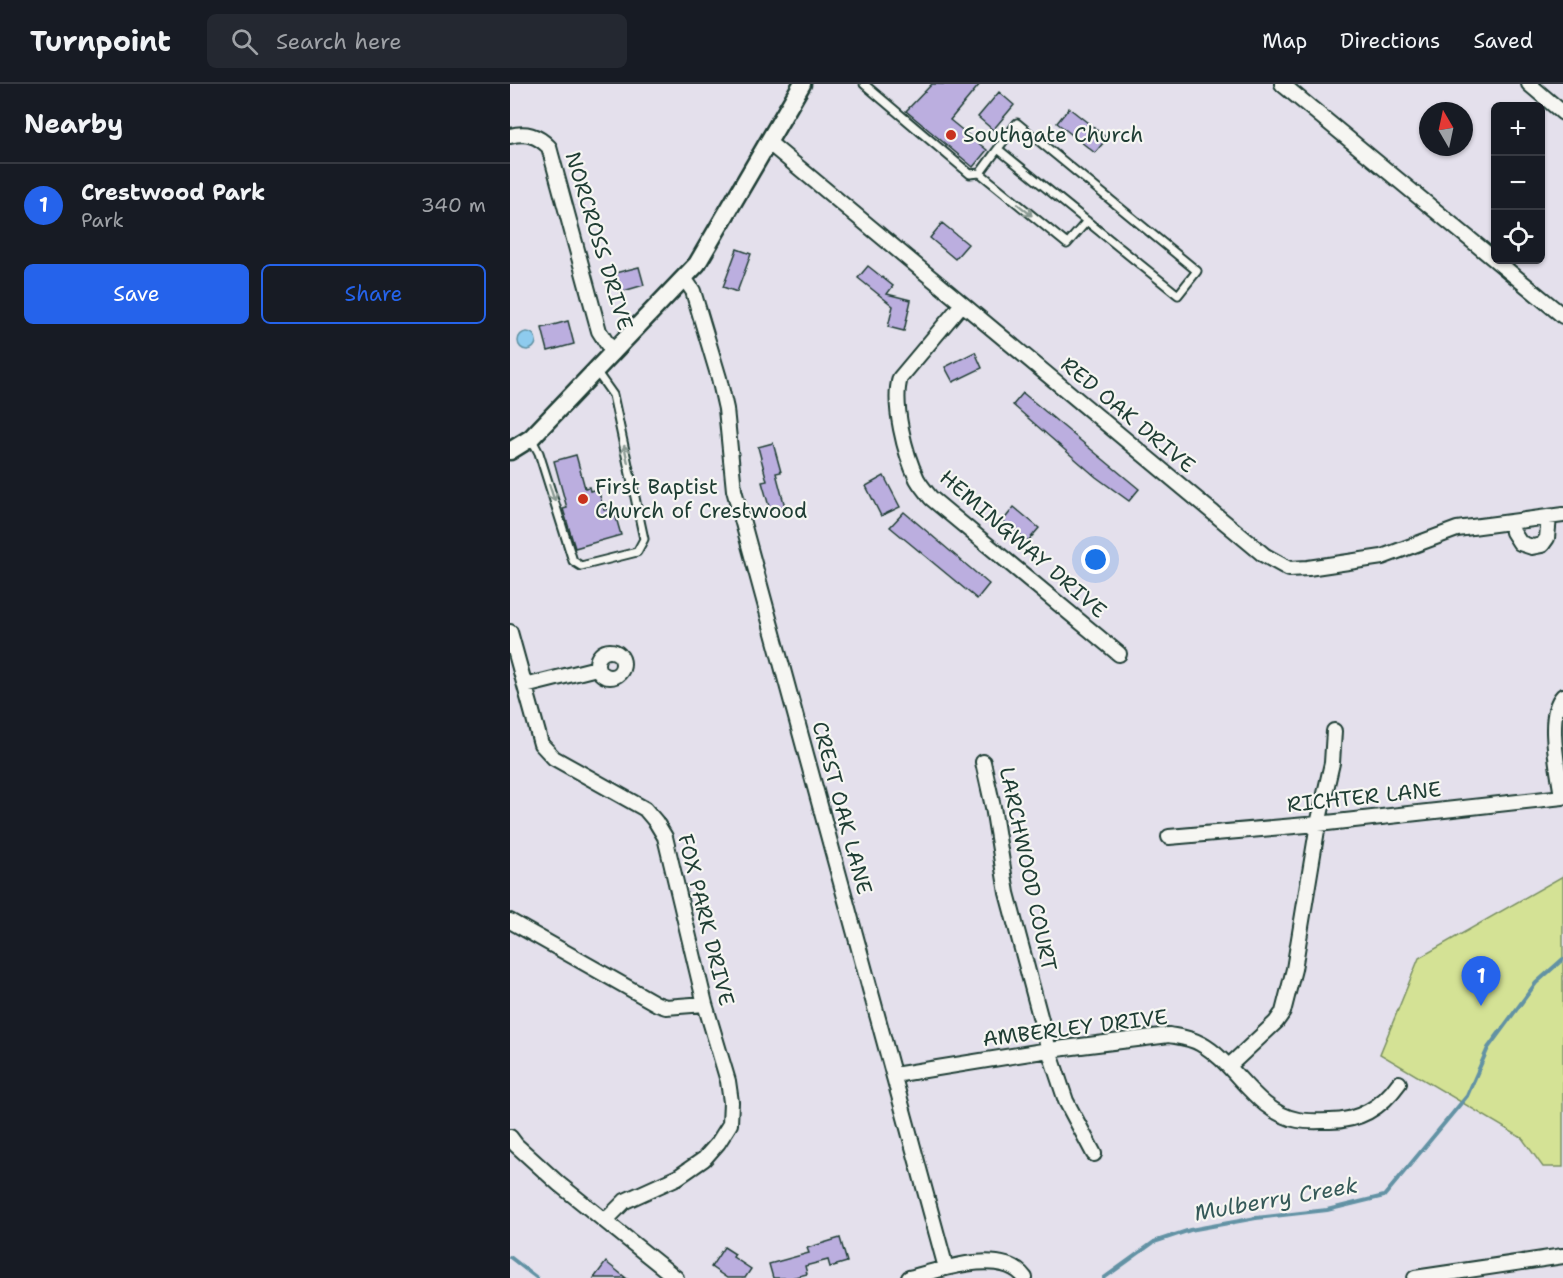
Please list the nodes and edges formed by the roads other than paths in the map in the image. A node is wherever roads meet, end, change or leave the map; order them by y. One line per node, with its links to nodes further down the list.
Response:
1 (802, 84): 8 (street)
2 (864, 84): 5 (lane)
3 (1282, 84): 14 (street)
4 (1529, 84): 6 (street)
5 (873, 87): 10 (lane)
6 (1563, 112)
7 (510, 136): 15 (street, NORCROSS DRIVE)
8 (768, 142): 12 (street); 13 (street, RED OAK DRIVE)
9 (998, 149): 10 (lane); 11 (lane); 11 (lane)
10 (980, 173): 11 (lane, one-way to 11)
11 (1087, 221)
12 (684, 278): 15 (street); 35 (street, CREST OAK LANE)
13 (962, 304): 20 (street, RED OAK DRIVE); 22 (street, HEMINGWAY DRIVE)
14 (1563, 316)
15 (614, 353): 16 (street)
16 (596, 371): 17 (street); 17 (lane, one-way to 16)
17 (531, 438): 18 (street)
18 (510, 451)
19 (1556, 516): 20 (street, RED OAK DRIVE); 20 (street, RED OAK DRIVE)
20 (1511, 522)
21 (510, 632): 24 (street, FOX PARK DRIVE)
22 (1119, 654)
23 (597, 668): 24 (street)
24 (525, 686): 32 (street, FOX PARK DRIVE)
25 (1563, 696): 28 (street)
26 (1334, 730): 29 (street)
27 (983, 762): 33 (street, LARCHWOOD COURT)
28 (1563, 797): 29 (street, RICHTER LANE)
29 (1318, 824): 30 (street, RICHTER LANE); 34 (street)
30 (1169, 837)
31 (510, 921): 32 (street)
32 (705, 1004): 39 (street, FOX PARK DRIVE)
33 (1049, 1050): 34 (street, AMBERLEY DRIVE); 35 (street, AMBERLEY DRIVE); 38 (street, LARCHWOOD COURT)
34 (1229, 1066): 36 (street, AMBERLEY DRIVE)
35 (894, 1075): 41 (street, CREST OAK LANE)
36 (1400, 1083)
37 (510, 1137): 39 (street)
38 (1094, 1154)
39 (605, 1221): 42 (street)
40 (1563, 1256): 45 (street)
41 (946, 1268): 43 (street); 44 (street)
42 (676, 1278)
43 (909, 1278)
44 (1025, 1278)
45 (1415, 1278)

